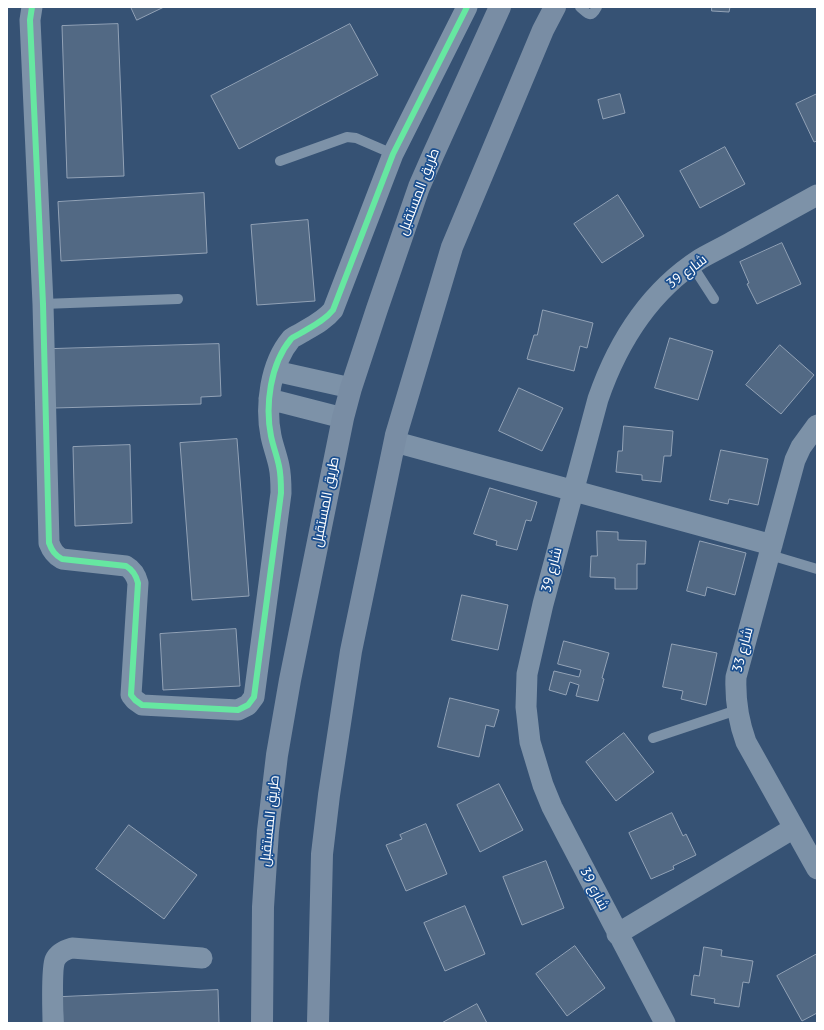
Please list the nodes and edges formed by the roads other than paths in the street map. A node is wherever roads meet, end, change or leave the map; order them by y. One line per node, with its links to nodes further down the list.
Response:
1 (32, 7): 13 (street)
2 (468, 7): 7 (street)
3 (500, 7): 15 (street, طريق المستقبل)
4 (555, 7): 19 (street)
5 (580, 7): 6 (lane)
6 (598, 7)
7 (393, 154): 8 (lane); 14 (street)
8 (280, 161)
9 (817, 195): 10 (street, شارع 39)
10 (692, 265): 12 (lane); 20 (street, شارع 39)
11 (178, 299): 13 (lane)
12 (714, 299)
13 (43, 304): 16 (street)
14 (275, 371): 15 (street); 16 (street)
15 (351, 388): 17 (street, طريق المستقبل)
16 (269, 399): 17 (street)
17 (343, 418): 30 (street, طريق المستقبل)
18 (817, 425): 21 (street, شارع 33)
19 (396, 435): 20 (street); 31 (street)
20 (573, 491): 21 (street); 27 (street, شارع 39)
21 (771, 550): 22 (lane); 23 (street, شارع 33)
22 (817, 569)
23 (737, 710): 24 (lane); 25 (street, شارع 33)
24 (653, 738)
25 (794, 828): 26 (street, شارع 33); 27 (street)
26 (817, 869)
27 (617, 934): 32 (street, شارع 39)
28 (202, 958): 29 (street)
29 (53, 1023)
30 (262, 1023)
31 (318, 1023)
32 (665, 1023)

